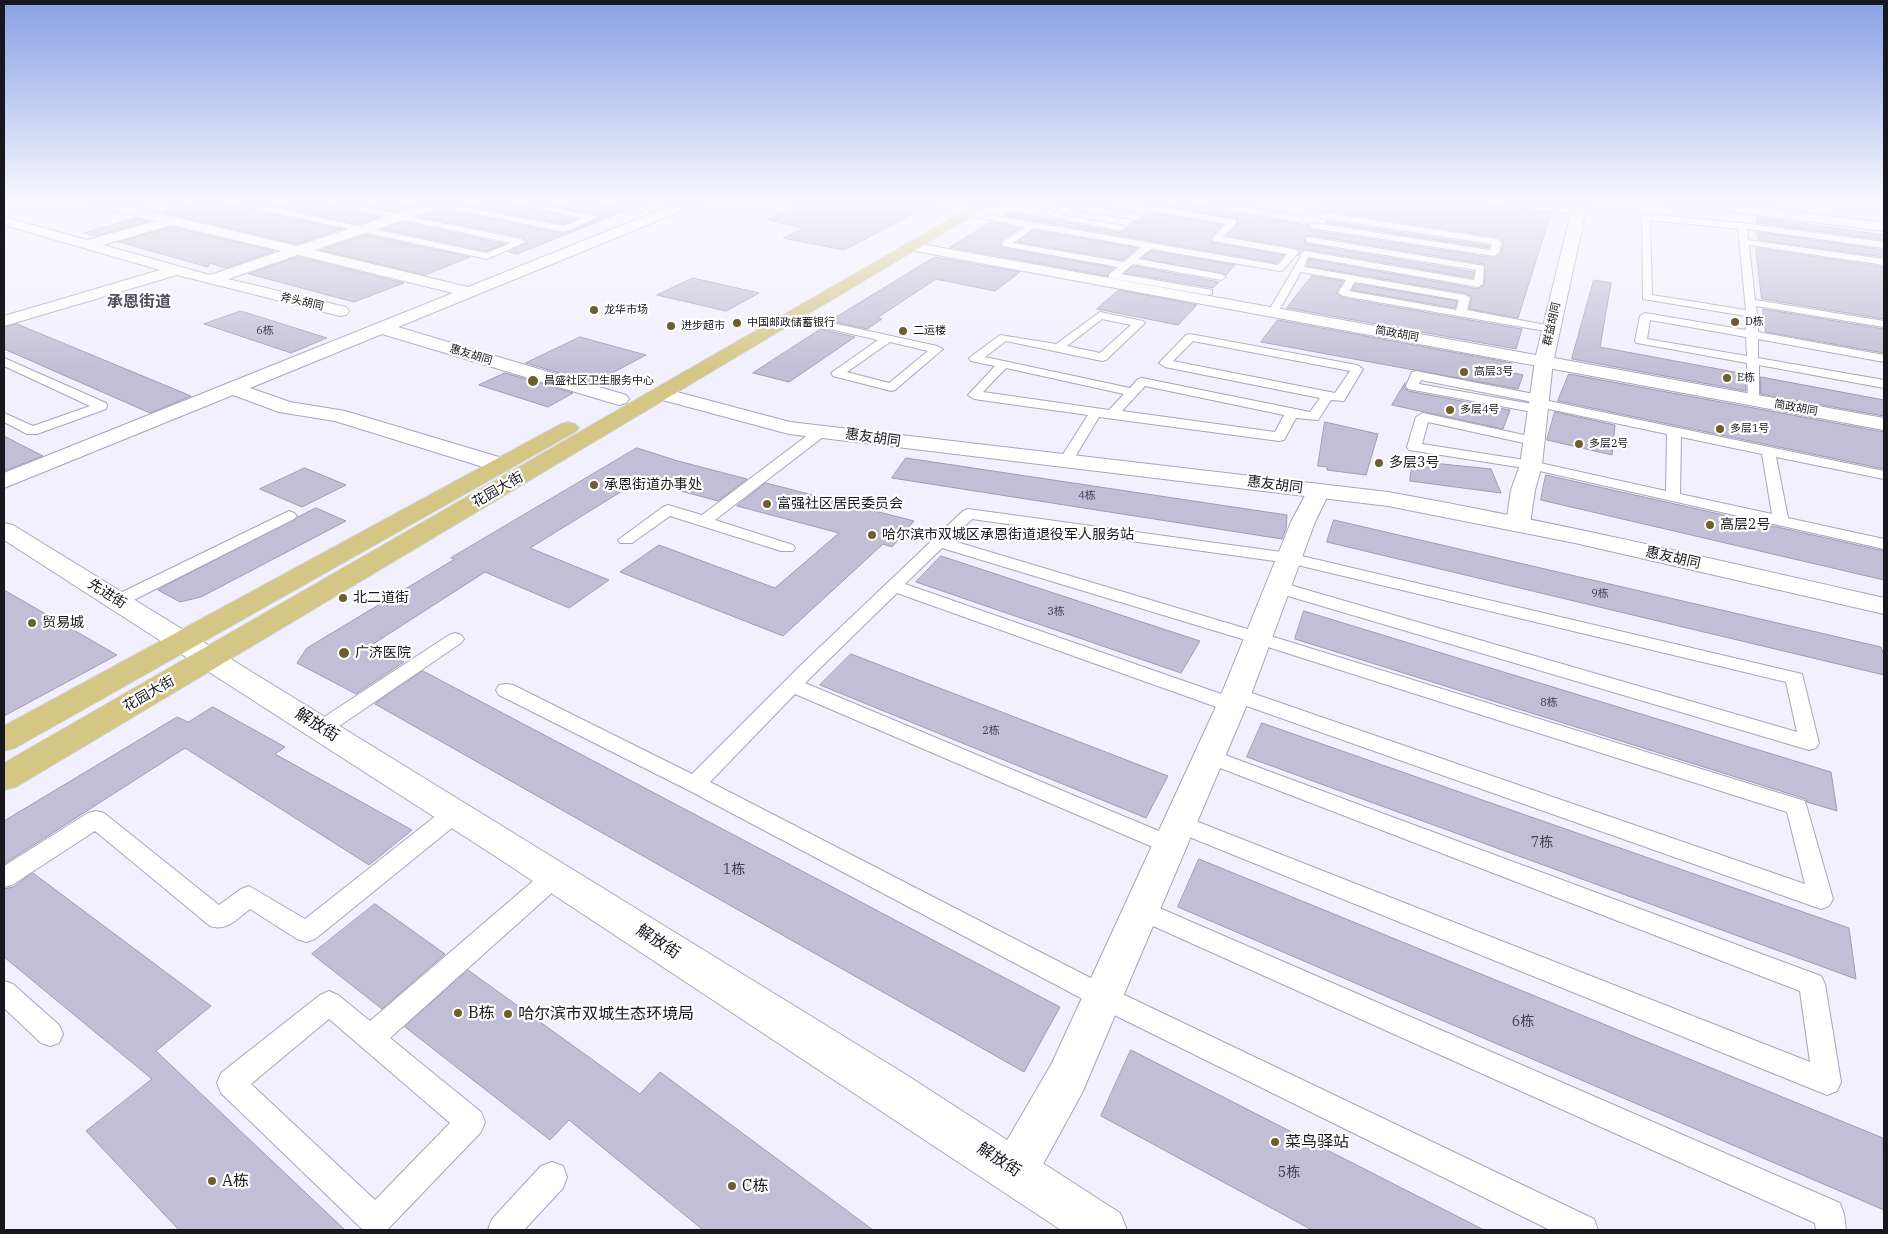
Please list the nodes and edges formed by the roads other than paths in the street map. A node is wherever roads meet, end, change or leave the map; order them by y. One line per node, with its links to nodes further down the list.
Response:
1 (131, 258): 22 (street, 斧头胡同)
2 (276, 258): 25 (street)
3 (324, 258): 26 (street)
4 (554, 258): 26 (street)
5 (876, 258): 52 (main road, 花园大街)
6 (890, 258): 33 (main road, 花园大街)
7 (974, 258): 30 (street, 简政胡同)
8 (1088, 258): 20 (lane)
9 (1135, 258): 20 (lane)
10 (1221, 258): 11 (lane)
11 (1289, 258)
12 (1303, 258): 21 (lane)
13 (1326, 258): 14 (lane)
14 (1417, 258)
15 (1567, 258): 37 (street, 群益胡同)
16 (1647, 258): 32 (lane)
17 (1746, 258): 28 (lane)
18 (1853, 258): 19 (lane)
19 (1884, 262)
20 (1128, 263): 23 (lane); 27 (lane)
21 (1298, 269): 24 (lane); 30 (lane)
22 (175, 270): 25 (street, 斧头胡同); 34 (street)
23 (1221, 277)
24 (1352, 278): 31 (lane); 31 (lane)
25 (210, 280): 29 (street, 斧头胡同)
26 (469, 292): 36 (street)
27 (1208, 292)
28 (1750, 302): 32 (lane); 35 (lane)
29 (340, 311)
30 (1273, 312): 42 (street, 简政胡同)
31 (1460, 312): 37 (lane)
32 (1752, 314): 38 (lane)
33 (790, 317): 39 (lane); 50 (main road, 花园大街)
34 (4, 321)
35 (1884, 324)
36 (381, 328): 48 (street); 52 (street, 惠友胡同)
37 (1551, 329): 42 (street, 群益胡同)
38 (1754, 335): 41 (lane); 43 (lane); 43 (lane)
39 (888, 338): 39 (lane)
40 (1058, 348): 40 (lane); 45 (lane)
41 (1884, 358)
42 (1544, 361): 53 (street, 简政胡同); 54 (street, 群益胡同)
43 (1753, 361): 47 (lane); 53 (lane)
44 (4, 362): 59 (lane)
45 (1003, 364): 46 (lane); 55 (lane)
46 (1091, 384): 49 (lane); 55 (lane)
47 (1884, 384)
48 (232, 388): 66 (street); 69 (street)
49 (1132, 392): 57 (lane); 58 (lane)
50 (662, 394): 61 (street, 惠友胡同); 87 (main road, 花园大街)
51 (1328, 396): 51 (lane); 57 (lane)
52 (619, 399): 66 (main road, 花园大街)
53 (1753, 400): 60 (street, 简政胡同)
54 (1538, 404): 54 (lane); 62 (lane); 63 (street, 群益胡同)
55 (1076, 410): 56 (lane)
56 (1095, 413): 58 (lane); 65 (lane)
57 (1292, 413): 58 (lane)
58 (1111, 415)
59 (4, 417)
60 (1884, 424)
61 (822, 431): 65 (street, 惠友胡同); 73 (lane)
62 (1674, 431): 64 (lane); 71 (lane)
63 (1533, 441): 67 (street, 群益胡同); 67 (lane)
64 (1768, 451): 68 (lane); 74 (lane)
65 (1067, 459): 70 (street, 惠友胡同)
66 (501, 464): 87 (main road, 花园大街)
67 (1531, 465): 71 (lane); 75 (street, 群益胡同)
68 (1884, 475)
69 (4, 481)
70 (1318, 491): 75 (street, 惠友胡同); 81 (street)
71 (1673, 497): 74 (lane)
72 (289, 516): 83 (lane)
73 (704, 521): 77 (lane); 80 (lane)
74 (1781, 521): 79 (lane)
75 (1518, 524): 84 (street, 惠友胡同)
76 (4, 530): 83 (street, 先进街)
77 (626, 540)
78 (940, 542): 81 (lane); 82 (lane); 85 (lane)
79 (1884, 544)
80 (787, 548)
81 (1283, 573): 81 (lane); 85 (street)
82 (894, 586): 88 (lane); 90 (lane)
83 (118, 601): 87 (street, 先进街)
84 (1884, 606)
85 (1258, 638): 90 (street); 90 (lane)
86 (456, 639): 91 (lane)
87 (197, 649): 91 (street, 解放街); 92 (main road, 花园大街); 94 (main road, 花园大街)
88 (792, 685): 95 (lane); 97 (lane)
89 (506, 690): 95 (lane)
90 (1234, 700): 93 (street)
91 (322, 728): 96 (street, 解放街)
92 (4, 740)
93 (1209, 756): 97 (street); 97 (lane)
94 (4, 778)
95 (695, 784): 102 (lane)
96 (455, 813): 98 (street, 解放街); 99 (lane)
97 (1175, 834): 100 (street)
98 (554, 876): 104 (lane); 105 (street, 解放街)
99 (4, 878)
100 (1141, 910): 102 (street); 110 (lane)
101 (4, 992): 103 (lane)
102 (1103, 997): 105 (street); 109 (lane)
103 (50, 1034)
104 (370, 1038): 104 (lane)
105 (1015, 1170): 108 (street, 解放街)
106 (552, 1177): 107 (lane)
107 (503, 1230)
108 (1103, 1230)
109 (1583, 1230)
110 (1831, 1230)

